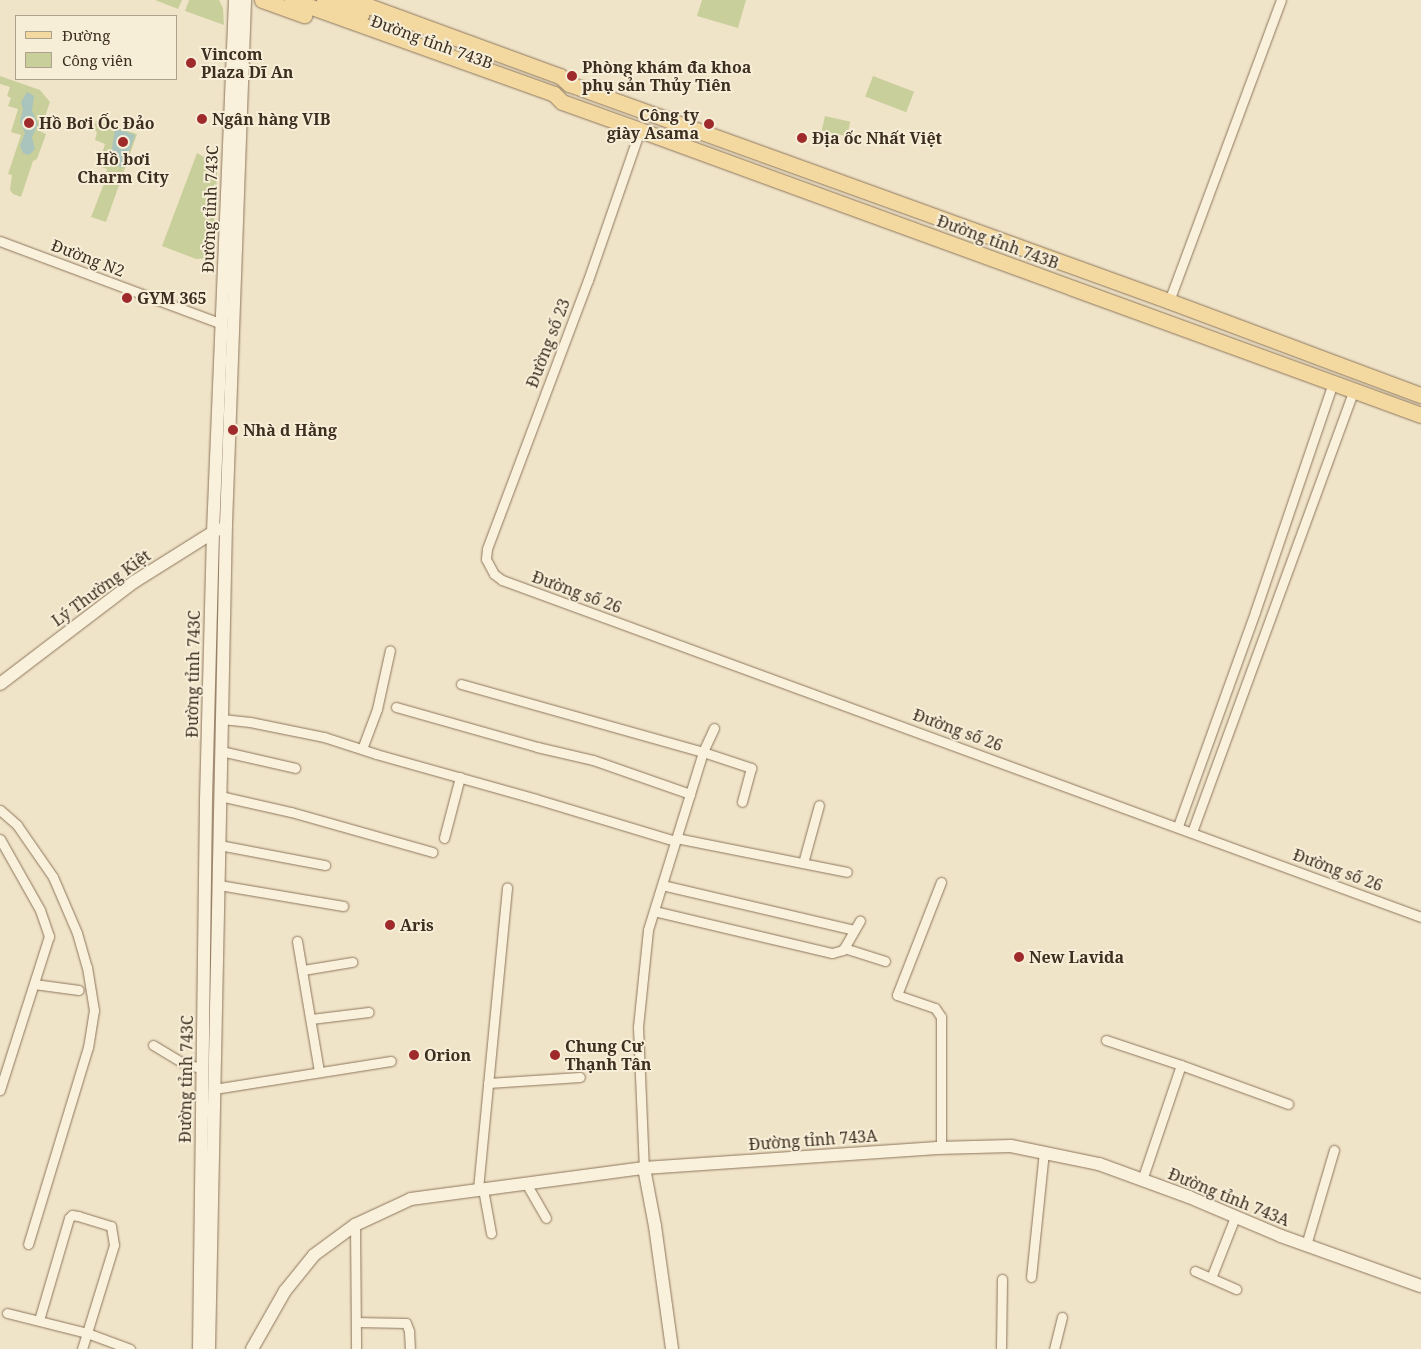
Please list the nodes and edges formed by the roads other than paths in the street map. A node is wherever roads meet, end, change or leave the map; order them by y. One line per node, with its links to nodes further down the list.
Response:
1 (235, 0): 12 (main road, Đường tỉnh 743C)
2 (245, 0): 12 (main road, Đường tỉnh 743C)
3 (262, 0): 10 (main road, Đường tỉnh 743B)
4 (292, 0): 8 (main road)
5 (324, 0): 8 (main road)
6 (352, 0): 9 (main road, Đường tỉnh 743B)
7 (1281, 0): 16 (street)
8 (541, 84): 9 (main road, Đường tỉnh 743B); 10 (main road, Đường tỉnh 743B)
9 (569, 84): 14 (main road, Đường tỉnh 743B)
10 (562, 102): 11 (main road, Đường tỉnh 743B)
11 (640, 130): 15 (main road, Đường tỉnh 743B); 24 (street, Đường số 23)
12 (235, 139): 17 (main road, Đường tỉnh 743C)
13 (0, 241): 17 (street, Đường N2)
14 (1013, 246): 15 (main road); 16 (main road, Đường tỉnh 743B)
15 (1006, 264): 18 (main road, Đường tỉnh 743B)
16 (1169, 301): 20 (main road, Đường tỉnh 743B)
17 (228, 324): 22 (main road, Đường tỉnh 743C); 23 (main road, Đường tỉnh 743C)
18 (1333, 383): 19 (main road, Đường tỉnh 743B); 25 (street)
19 (1354, 390): 21 (main road, Đường tỉnh 743B); 26 (street)
20 (1421, 395)
21 (1421, 415)
22 (226, 524): 23 (main road, Lý Thường Kiệt); 31 (main road, Đường tỉnh 743C)
23 (213, 532): 28 (main road, Lý Thường Kiệt); 75 (main road, Đường tỉnh 743C)
24 (489, 566): 43 (street, Đường số 26)
25 (1255, 612): 26 (street); 43 (street)
26 (1271, 616): 44 (street)
27 (390, 650): 33 (street)
28 (0, 684)
29 (461, 684): 35 (street)
30 (396, 708): 38 (street)
31 (222, 719): 33 (street); 34 (main road, Đường tỉnh 743C)
32 (714, 728): 35 (street)
33 (362, 748): 37 (street)
34 (222, 751): 36 (street); 39 (main road, Đường tỉnh 743C)
35 (704, 752): 38 (street); 40 (street)
36 (294, 768)
37 (460, 777): 45 (street); 47 (street)
38 (690, 794): 47 (street)
39 (220, 796): 48 (main road, Đường tỉnh 743C); 49 (street)
40 (742, 802)
41 (819, 805): 50 (street)
42 (0, 810): 93 (street)
43 (1178, 826): 44 (street, Đường số 26)
44 (1192, 832): 59 (street, Đường số 26)
45 (444, 838)
46 (0, 839): 67 (street)
47 (675, 839): 50 (street); 55 (street)
48 (219, 845): 51 (street); 54 (main road, Đường tỉnh 743C)
49 (432, 852)
50 (803, 863): 52 (street)
51 (325, 865)
52 (847, 872)
53 (941, 882): 82 (street)
54 (219, 885): 57 (street); 80 (main road, Đường tỉnh 743C)
55 (662, 885): 58 (street); 61 (street)
56 (507, 887): 78 (street)
57 (343, 906)
58 (654, 911): 63 (street); 85 (street)
59 (1421, 917)
60 (860, 920): 61 (street)
61 (854, 930): 63 (street)
62 (297, 941): 66 (street)
63 (844, 948): 65 (street)
64 (352, 962): 66 (street)
65 (885, 962)
66 (303, 970): 70 (street)
67 (34, 984): 68 (street); 79 (street)
68 (79, 990)
69 (369, 1012): 70 (street)
70 (311, 1019): 76 (street)
71 (1106, 1040): 74 (street)
72 (153, 1045): 75 (street)
73 (391, 1061): 76 (street)
74 (1181, 1066): 81 (street); 86 (street)
75 (202, 1069): 108 (main road, Đường tỉnh 743C)
76 (319, 1071): 80 (street)
77 (580, 1077): 78 (street)
78 (488, 1083): 88 (street)
79 (0, 1090)
80 (214, 1090): 109 (main road, Đường tỉnh 743C)
81 (1288, 1104)
82 (941, 1148): 84 (main road, Đường tỉnh 743A); 85 (main road, Đường tỉnh 743A)
83 (1334, 1150): 94 (street)
84 (1044, 1152): 86 (main road, Đường tỉnh 743A); 96 (street)
85 (644, 1168): 87 (main road, Đường tỉnh 743A); 113 (main road)
86 (1142, 1180): 89 (main road, Đường tỉnh 743A)
87 (527, 1185): 88 (main road, Đường tỉnh 743A); 90 (street)
88 (481, 1189): 91 (main road, Đường tỉnh 743A); 92 (street)
89 (1235, 1217): 94 (main road, Đường tỉnh 743A); 98 (street)
90 (546, 1218)
91 (355, 1225): 104 (street); 110 (main road, Đường tỉnh 743A)
92 (491, 1233)
93 (28, 1244)
94 (1306, 1245): 99 (main road, Đường tỉnh 743A)
95 (1195, 1271): 98 (street)
96 (1031, 1277)
97 (1002, 1278): 114 (street)
98 (1211, 1278): 100 (street)
99 (1421, 1286)
100 (1236, 1289)
101 (7, 1313): 103 (street)
102 (1062, 1316): 115 (street)
103 (39, 1320): 105 (street); 105 (street)
104 (356, 1322): 111 (street); 112 (street)
105 (87, 1333): 106 (street); 107 (street)
106 (82, 1349)
107 (130, 1349)
108 (199, 1349)
109 (209, 1349)
110 (252, 1349)
111 (356, 1349)
112 (410, 1349)
113 (672, 1349)
114 (1001, 1349)
115 (1054, 1349)

